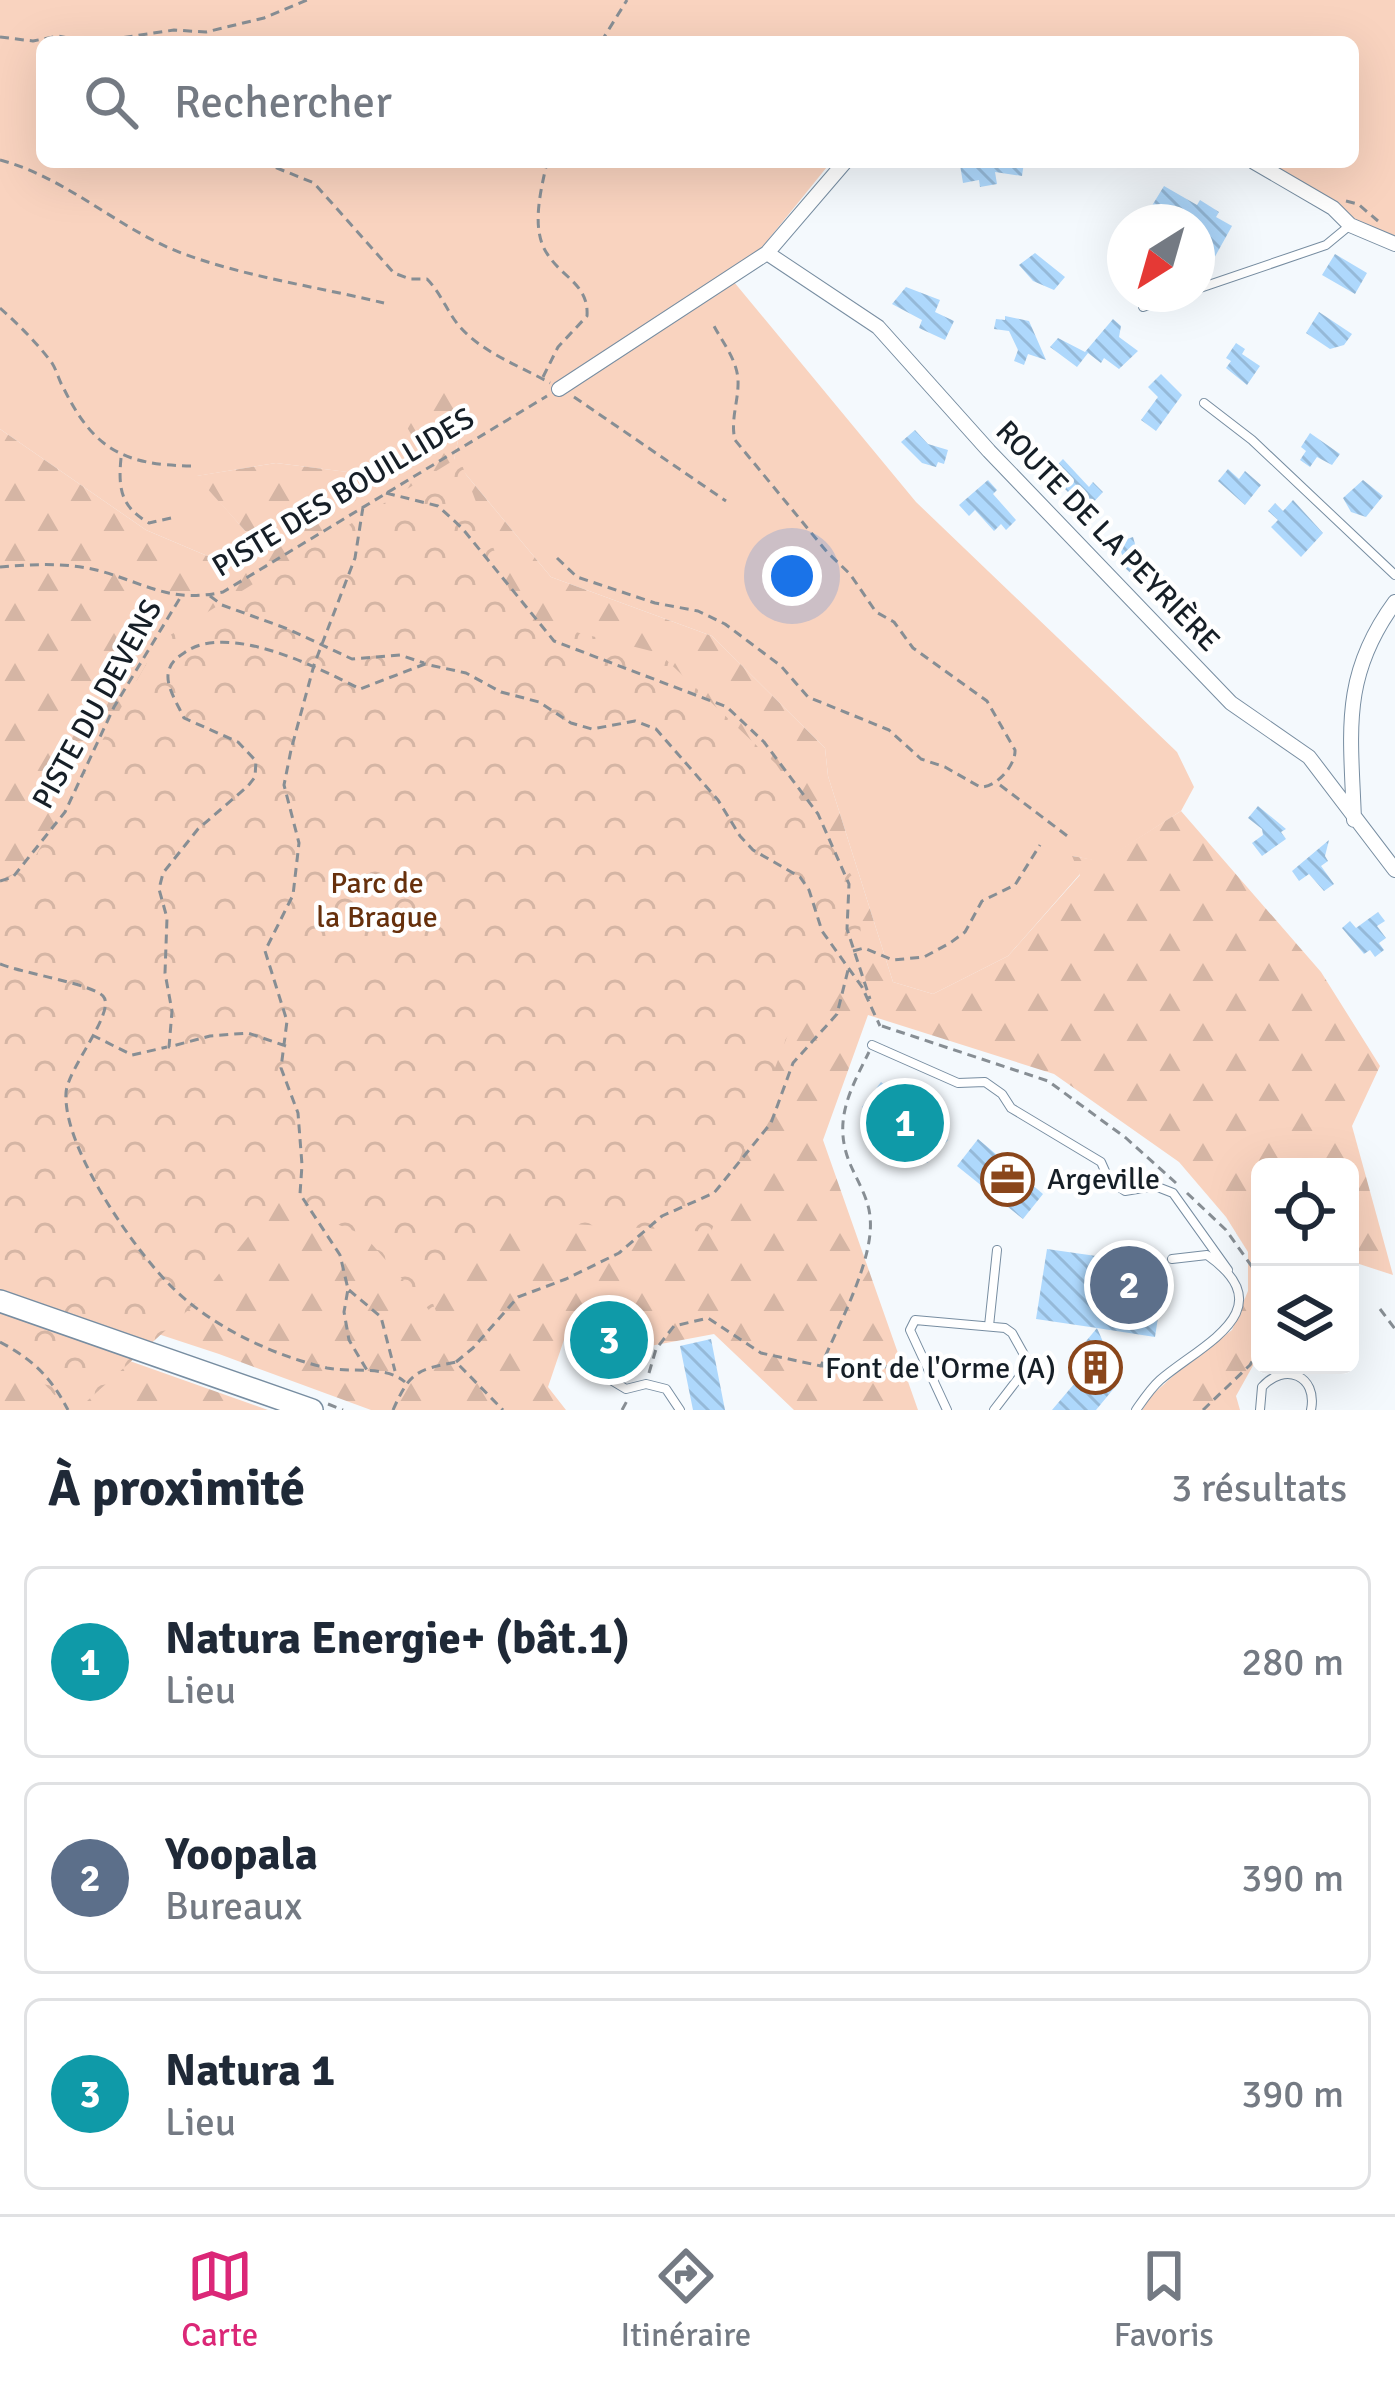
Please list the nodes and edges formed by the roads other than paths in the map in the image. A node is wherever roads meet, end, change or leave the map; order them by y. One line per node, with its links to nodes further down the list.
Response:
1 (840, 168): 5 (street)
2 (1264, 168): 3 (street)
3 (1350, 225): 4 (street); 6 (lane)
4 (1395, 244)
5 (767, 253): 7 (street); 11 (street, ROUTE DE LA PEYRIÈRE)
6 (1215, 283)
7 (559, 389)
8 (1204, 403): 9 (lane)
9 (1395, 575)
10 (1395, 602): 11 (street)
11 (1354, 821): 12 (street, ROUTE DE LA PEYRIÈRE)
12 (1395, 870)
13 (872, 1045): 16 (lane)
14 (997, 1250): 18 (lane)
15 (1172, 1259): 16 (lane)
16 (1228, 1270): 24 (lane)
17 (0, 1301): 20 (main road)
18 (989, 1326): 22 (lane); 23 (lane)
19 (583, 1352): 21 (lane)
20 (312, 1410)
21 (680, 1410)
22 (947, 1410)
23 (994, 1410)
24 (1136, 1410)
25 (1260, 1410): 26 (lane)
26 (1311, 1410)

